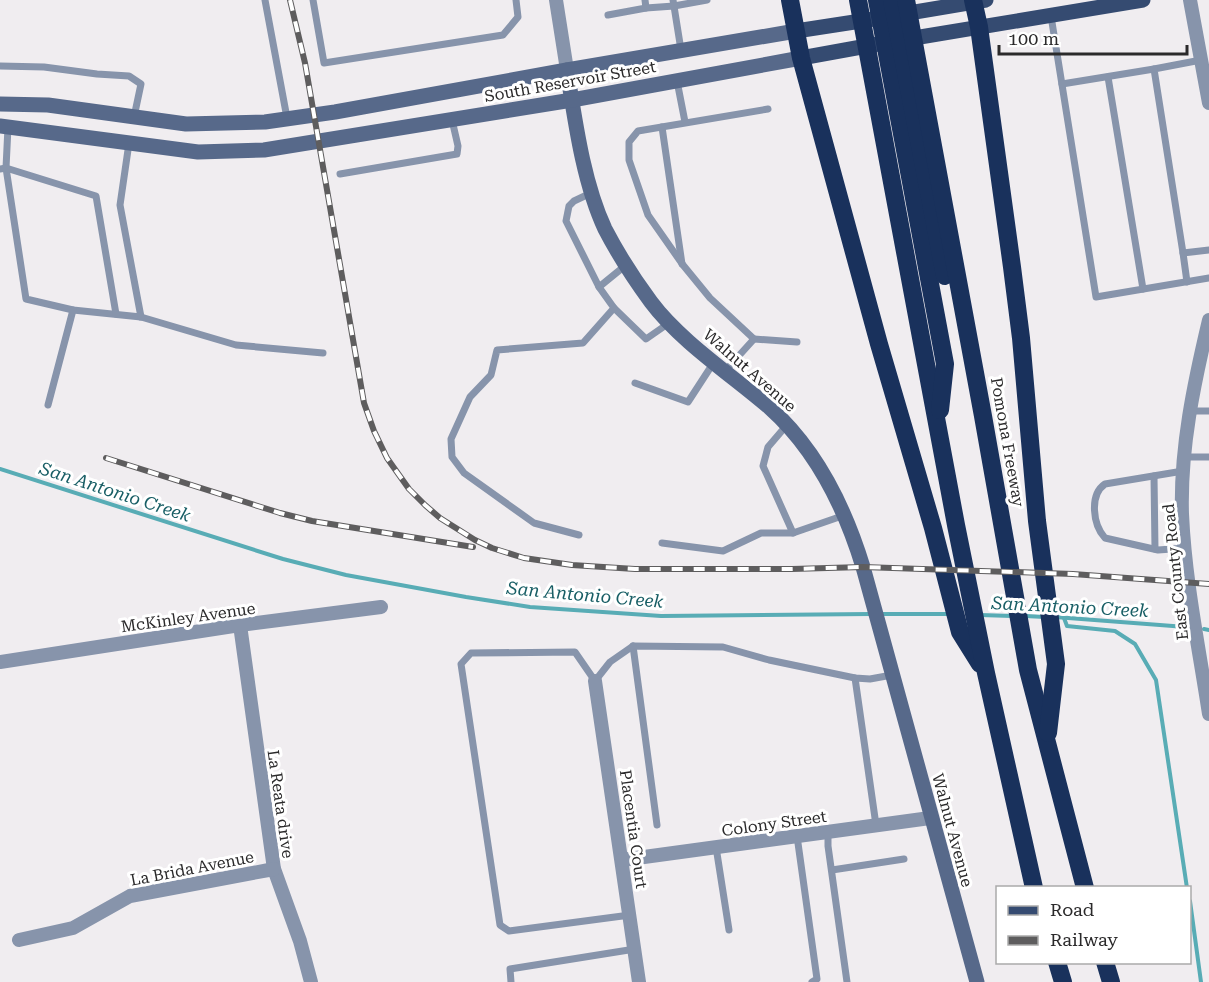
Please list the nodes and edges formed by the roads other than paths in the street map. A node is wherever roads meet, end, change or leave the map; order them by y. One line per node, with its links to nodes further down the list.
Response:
1 (265, 0): 36 (lane)
2 (313, 0): 3 (lane)
3 (516, 0)
4 (556, 0): 24 (street, Walnut Avenue)
5 (707, 0): 14 (lane)
6 (790, 0): 19 (highway)
7 (858, 0): 30 (highway, Pomona Freeway)
8 (877, 0): 30 (highway)
9 (892, 0): 30 (highway)
10 (906, 0): 30 (highway, Pomona Freeway)
11 (1143, 0): 17 (main road, South Reservoir Street)
12 (1190, 0): 22 (street)
13 (977, 1): 18 (highway); 19 (main road, South Reservoir Street)
14 (673, 3): 15 (lane); 20 (lane)
15 (645, 4): 16 (lane)
16 (608, 15)
17 (1051, 16): 18 (main road, South Reservoir Street); 29 (lane)
18 (979, 27): 21 (main road, South Reservoir Street); 88 (highway)
19 (796, 31): 20 (main road, South Reservoir Street); 21 (highway)
20 (681, 50): 24 (main road, South Reservoir Street)
21 (801, 58): 28 (main road, South Reservoir Street); 83 (highway)
22 (1201, 60): 25 (lane); 26 (street)
23 (0, 66): 35 (lane)
24 (567, 69): 31 (main road, Walnut Avenue); 36 (main road, South Reservoir Street)
25 (1154, 69): 27 (lane); 46 (lane)
26 (1207, 76): 33 (street)
27 (1108, 77): 29 (lane); 52 (lane)
28 (677, 81): 31 (main road, South Reservoir Street); 38 (lane)
29 (1062, 84): 52 (lane)
30 (900, 90): 83 (highway, Pomona Freeway); 88 (highway, Pomona Freeway)
31 (572, 100): 37 (main road, South Reservoir Street); 44 (main road, Walnut Avenue)
32 (4, 103): 35 (main road, South Reservoir Street); 39 (main road)
33 (1209, 103)
34 (768, 109): 38 (lane)
35 (134, 117): 36 (main road, South Reservoir Street); 41 (main road)
36 (287, 118)
37 (452, 120): 41 (main road, South Reservoir Street); 43 (lane)
38 (686, 123): 40 (lane)
39 (4, 126): 41 (main road, South Reservoir Street); 42 (lane)
40 (662, 127): 48 (lane); 48 (lane)
41 (129, 143): 56 (lane)
42 (3, 168): 54 (lane); 55 (lane)
43 (340, 174)
44 (593, 192): 47 (main road, Walnut Avenue); 51 (lane)
45 (1209, 250): 46 (lane)
46 (1184, 253): 50 (lane)
47 (626, 265): 51 (lane); 58 (main road, Walnut Avenue)
48 (683, 265): 59 (lane)
49 (1209, 278): 50 (lane)
50 (1187, 282): 52 (lane)
51 (599, 287): 53 (lane)
52 (1143, 289)
53 (614, 308): 58 (lane); 74 (lane)
54 (73, 310): 55 (lane); 65 (lane)
55 (116, 314): 56 (lane)
56 (141, 317): 61 (lane)
57 (1209, 320): 62 (street, East County Road)
58 (669, 323): 63 (main road, Walnut Avenue)
59 (754, 339): 60 (lane); 63 (lane)
60 (797, 342)
61 (323, 353)
62 (1204, 363): 66 (street, East County Road)
63 (720, 366): 64 (lane); 68 (main road, Walnut Avenue)
64 (635, 383)
65 (48, 405)
66 (1190, 411): 67 (lane); 70 (street, East County Road)
67 (1209, 411)
68 (786, 426): 72 (main road, Walnut Avenue); 73 (lane)
69 (1209, 457): 70 (lane)
70 (1184, 464): 71 (lane); 76 (street, East County Road)
71 (1154, 476): 77 (lane); 77 (lane)
72 (845, 516): 73 (lane); 84 (main road, Walnut Avenue)
73 (793, 533): 75 (lane)
74 (579, 535)
75 (662, 543)
76 (1186, 548): 77 (lane); 82 (street, East County Road)
77 (1155, 549)
78 (381, 607): 79 (street, McKinley Avenue)
79 (240, 625): 81 (street, McKinley Avenue); 97 (street, La Reata drive)
80 (633, 646): 85 (lane); 86 (lane); 90 (lane)
81 (0, 662)
82 (1206, 671): 87 (street, East County Road)
83 (986, 673): 99 (highway, Pomona Freeway)
84 (892, 675): 85 (lane); 89 (main road, Walnut Avenue)
85 (855, 678): 91 (lane)
86 (595, 681): 96 (street, Placentia Court); 101 (lane)
87 (1209, 714)
88 (1047, 747): 100 (highway, Pomona Freeway)
89 (930, 818): 91 (street, Colony Street); 112 (main road, Walnut Avenue)
90 (657, 825)
91 (876, 825): 92 (street, Colony Street)
92 (828, 832): 93 (street, Colony Street); 98 (lane)
93 (797, 836): 94 (street, Colony Street); 110 (lane)
94 (716, 847): 96 (street, Colony Street); 102 (lane)
95 (904, 859): 98 (lane)
96 (622, 860): 101 (street, Placentia Court)
97 (274, 869): 103 (street, La Brida Avenue); 107 (street, La Reata drive)
98 (832, 870): 111 (lane)
99 (1034, 886)
100 (1084, 886)
101 (630, 915): 104 (street, Placentia Court)
102 (729, 930)
103 (19, 940)
104 (635, 949): 108 (lane); 109 (street, Placentia Court)
105 (1057, 964): 113 (highway)
106 (1105, 964): 114 (highway)
107 (311, 982)
108 (511, 982)
109 (639, 982)
110 (812, 982)
111 (847, 982)
112 (977, 982)
113 (1063, 982)
114 (1112, 982)

